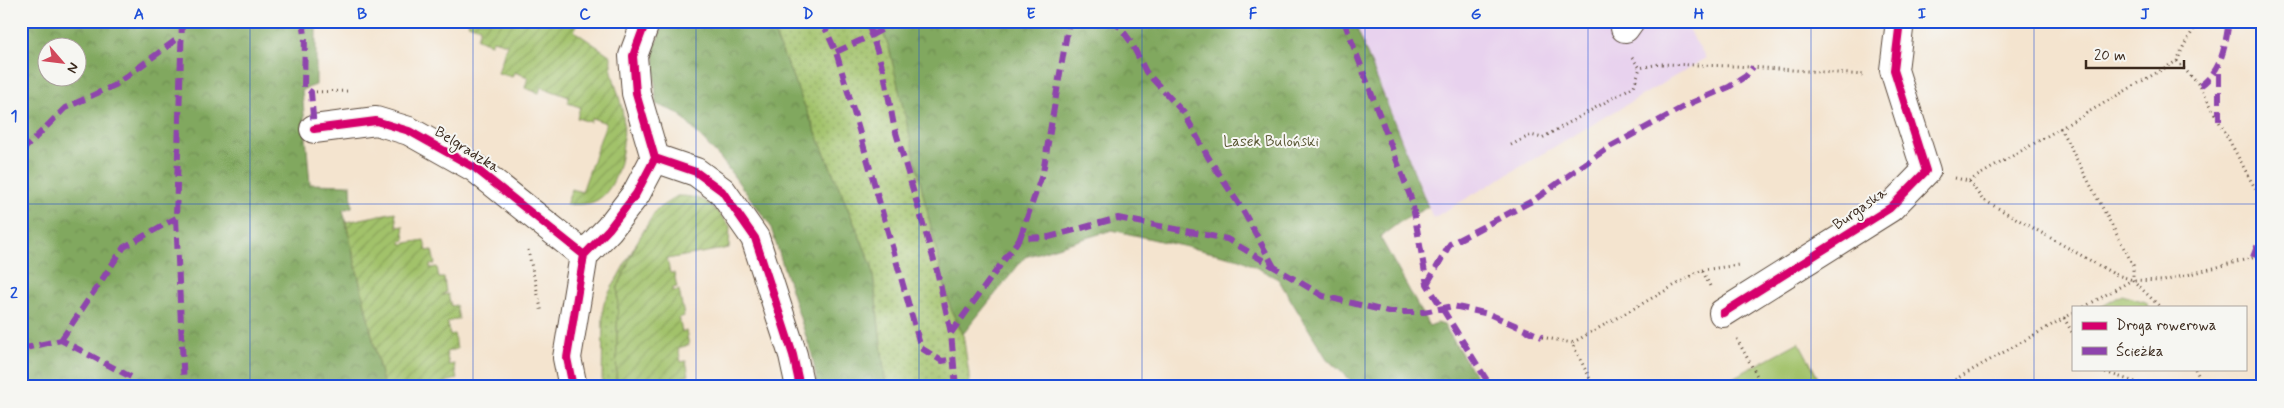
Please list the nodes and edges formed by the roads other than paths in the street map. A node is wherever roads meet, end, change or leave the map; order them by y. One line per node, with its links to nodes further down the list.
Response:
1 (646, 21): 4 (street)
2 (1900, 21): 6 (street, Burgaska)
3 (314, 129): 5 (street, Belgradzka)
4 (655, 158): 5 (street); 8 (street)
5 (584, 255): 7 (street)
6 (1723, 313)
7 (573, 387)
8 (800, 387)

